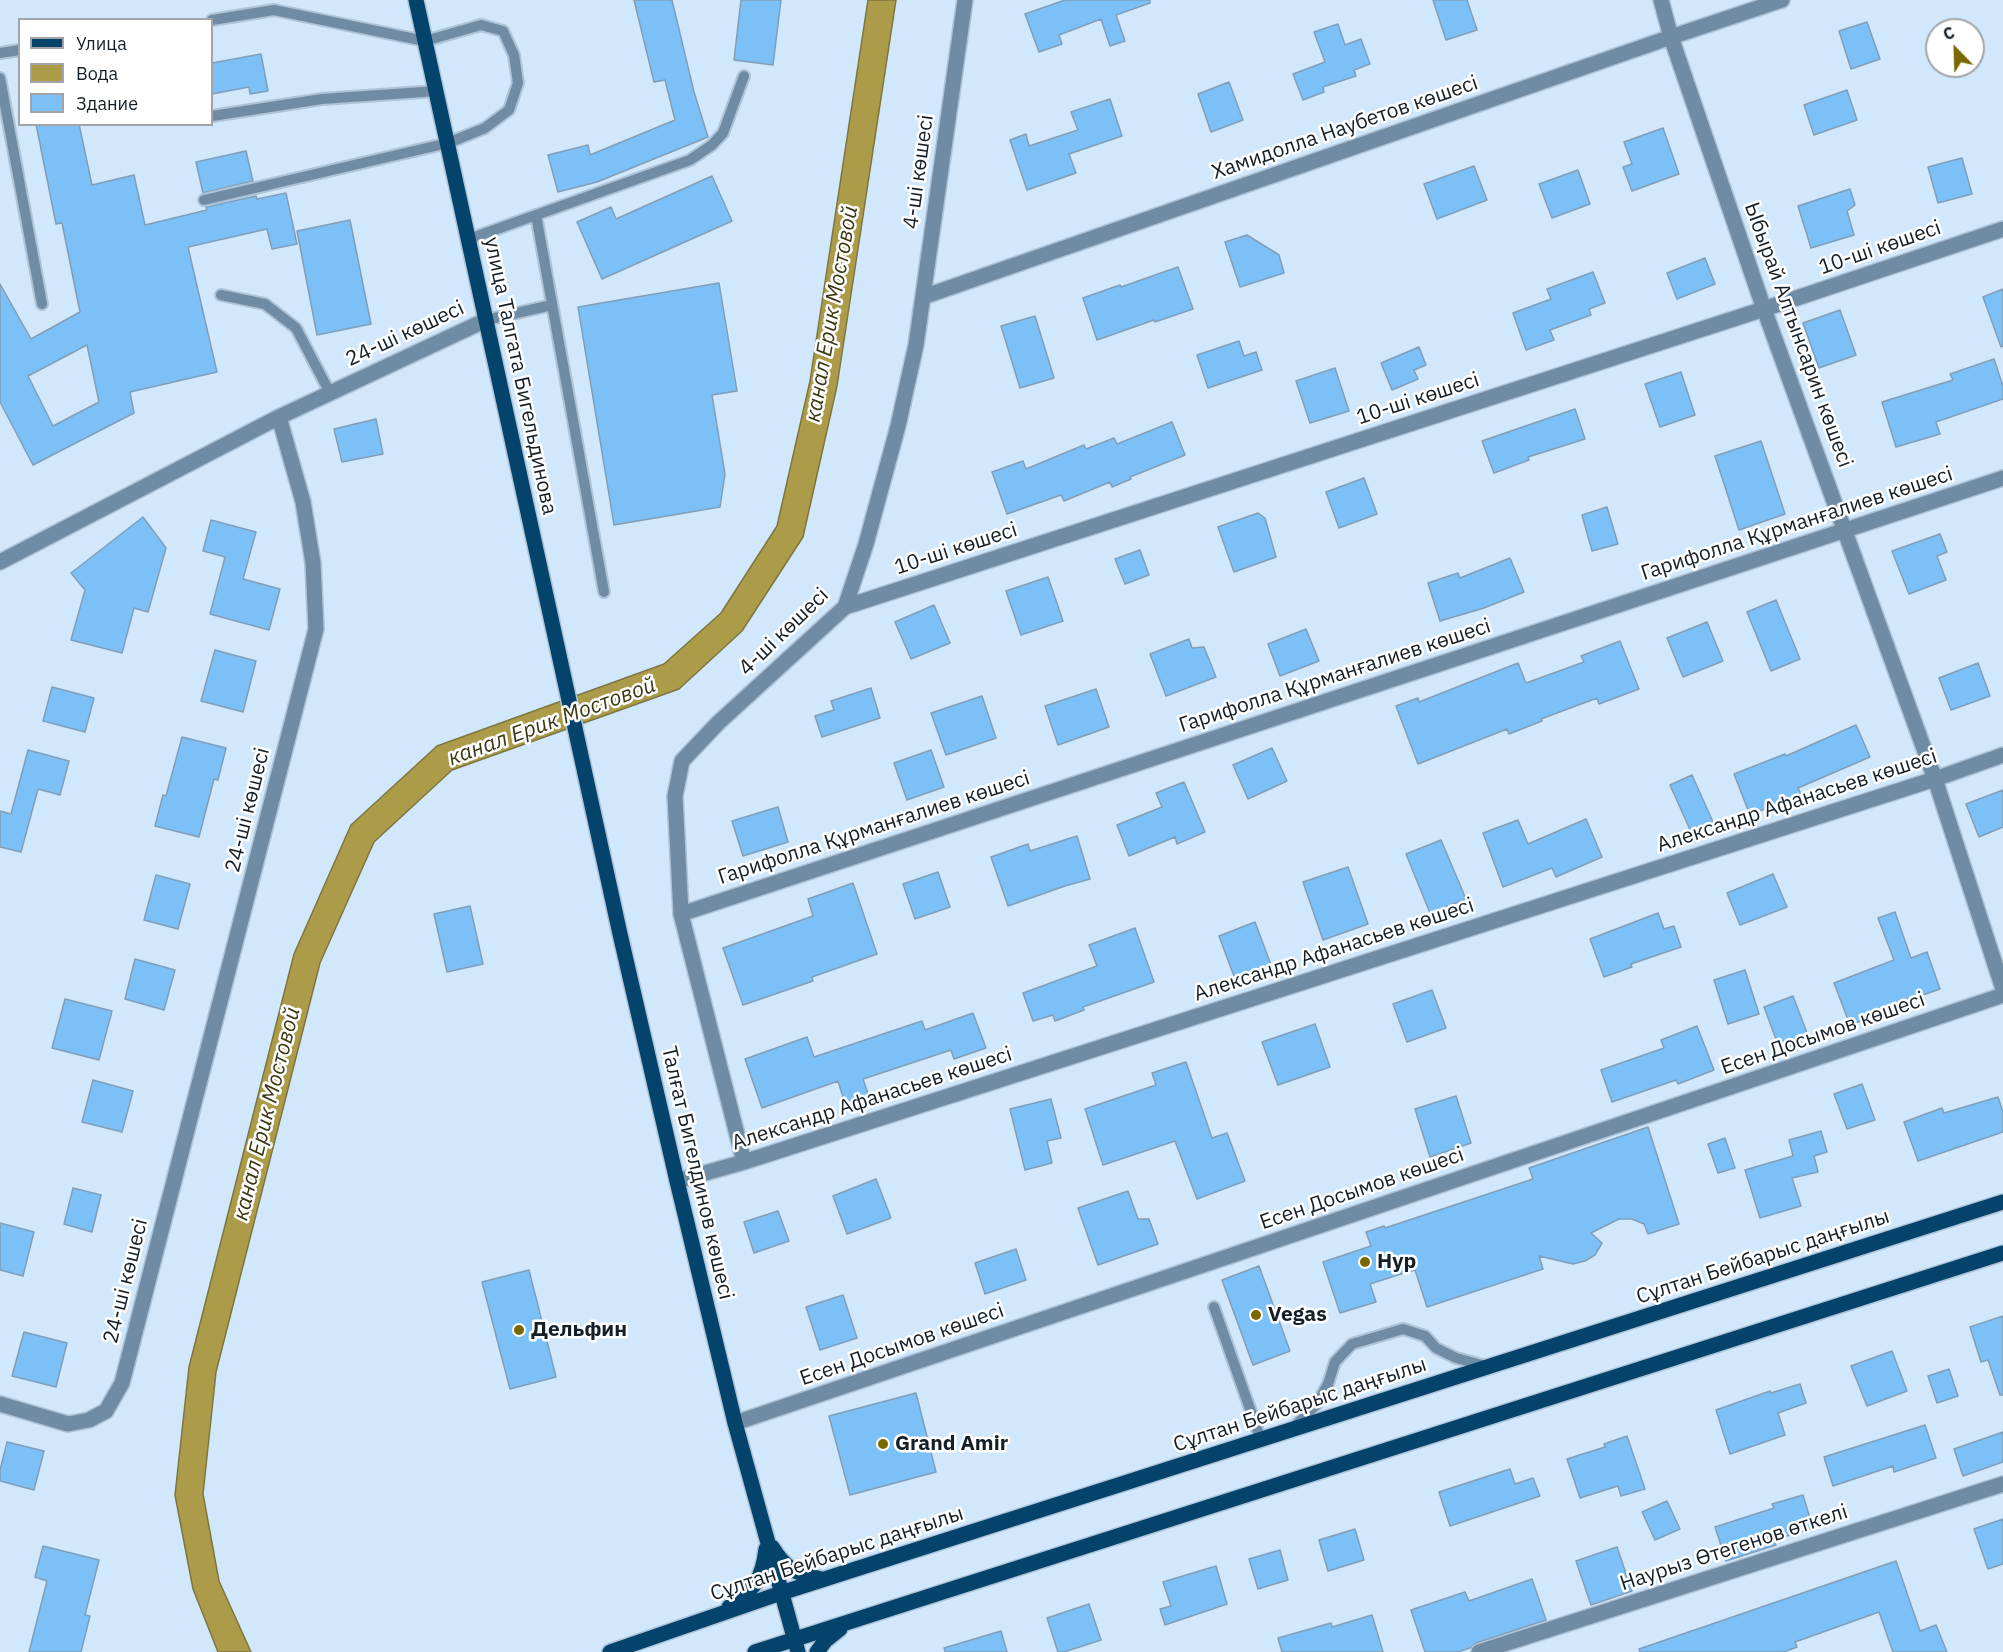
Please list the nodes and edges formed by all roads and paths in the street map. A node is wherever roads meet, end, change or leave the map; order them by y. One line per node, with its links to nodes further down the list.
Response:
1 (416, 0): 7 (main road, улица Талгата Бигельдинова)
2 (965, 0): 20 (street, 4-ші көшесі)
3 (1660, 0): 6 (street, Ыбырай Алтынсарин көшесі)
4 (1782, 0): 6 (street, Хамидолла Наубетов көшесі)
5 (213, 20): 7 (lane)
6 (1671, 37): 20 (street, Хамидолла Наубетов көшесі); 23 (street, Ыбырай Алтынсарин көшесі)
7 (425, 41): 12 (main road, улица Талгата Бигельдинова); 14 (lane)
8 (18, 50): 9 (lane)
9 (0, 53)
10 (744, 76): 16 (lane)
11 (0, 78): 21 (lane)
12 (437, 91): 13 (lane); 14 (main road, улица Талгата Бигельдинова)
13 (213, 116)
14 (448, 143): 15 (lane); 18 (main road, улица Талгата Бигельдинова)
15 (204, 200)
16 (536, 215): 18 (lane); 22 (lane)
17 (2003, 229): 23 (street, 10-ші көшесі)
18 (469, 238): 24 (main road, улица Талгата Бигельдинова)
19 (221, 295): 25 (lane)
20 (922, 297): 31 (street, 4-ші көшесі)
21 (42, 304)
22 (552, 305): 24 (lane); 30 (lane)
23 (1764, 309): 28 (street, Ыбырай Алтынсарин көшесі); 31 (street, 10-ші көшесі)
24 (486, 320): 25 (street, 24-ші көшесі); 33 (main road, улица Талгата Бигельдинова)
25 (330, 393): 26 (street, 24-ші көшесі)
26 (279, 417): 29 (street); 44 (street, 24-ші көшесі)
27 (2003, 478): 28 (street, Гарифолла Құрманғалиев көшесі)
28 (1846, 530): 34 (street, Ыбырай Алтынсарин көшесі); 35 (street, Гарифолла Құрманғалиев көшесі)
29 (0, 562)
30 (604, 592)
31 (845, 607): 35 (street, 4-ші көшесі)
32 (2003, 755): 34 (street, Александр Афанасьев көшесі)
33 (583, 760): 39 (main road, Талғат Бигелдинов көшесі)
34 (1935, 779): 36 (street, Ыбырай Алтынсарин көшесі); 38 (street, Александр Афанасьев көшесі)
35 (681, 914): 38 (street, 4-ші көшесі)
36 (2003, 989)
37 (2003, 995): 45 (street, Есен Досымов көшесі)
38 (744, 1162): 39 (street, Александр Афанасьев көшесі)
39 (677, 1181): 45 (main road, Талғат Бигелдинов көшесі)
40 (2003, 1202): 43 (main road, Сұлтан Бейбарыс даңғылы)
41 (2003, 1253): 53 (main road)
42 (1214, 1307): 47 (lane)
43 (1489, 1367): 46 (main road, Сұлтан Бейбарыс даңғылы); 46 (lane)
44 (0, 1404)
45 (735, 1423): 49 (main road, Талғат Бигелдинов көшесі)
46 (1290, 1431): 47 (main road, Сұлтан Бейбарыс даңғылы)
47 (1261, 1440): 50 (main road, Сұлтан Бейбарыс даңғылы)
48 (2003, 1484): 58 (street, Наурыз Өтегенов өткелі)
49 (767, 1540): 50 (main road); 51 (main road, Талғат Бигелдинов көшесі); 52 (main road)
50 (823, 1580): 51 (main road, Сұлтан Бейбарыс даңғылы)
51 (781, 1593): 52 (main road, Сұлтан Бейбарыс даңғылы); 54 (main road, Талғат Бигелдинов көшесі)
52 (720, 1614): 55 (main road, Сұлтан Бейбарыс даңғылы)
53 (849, 1623): 54 (main road); 57 (main road)
54 (796, 1646): 56 (main road)
55 (610, 1652)
56 (755, 1652)
57 (817, 1652)
58 (1479, 1652)

